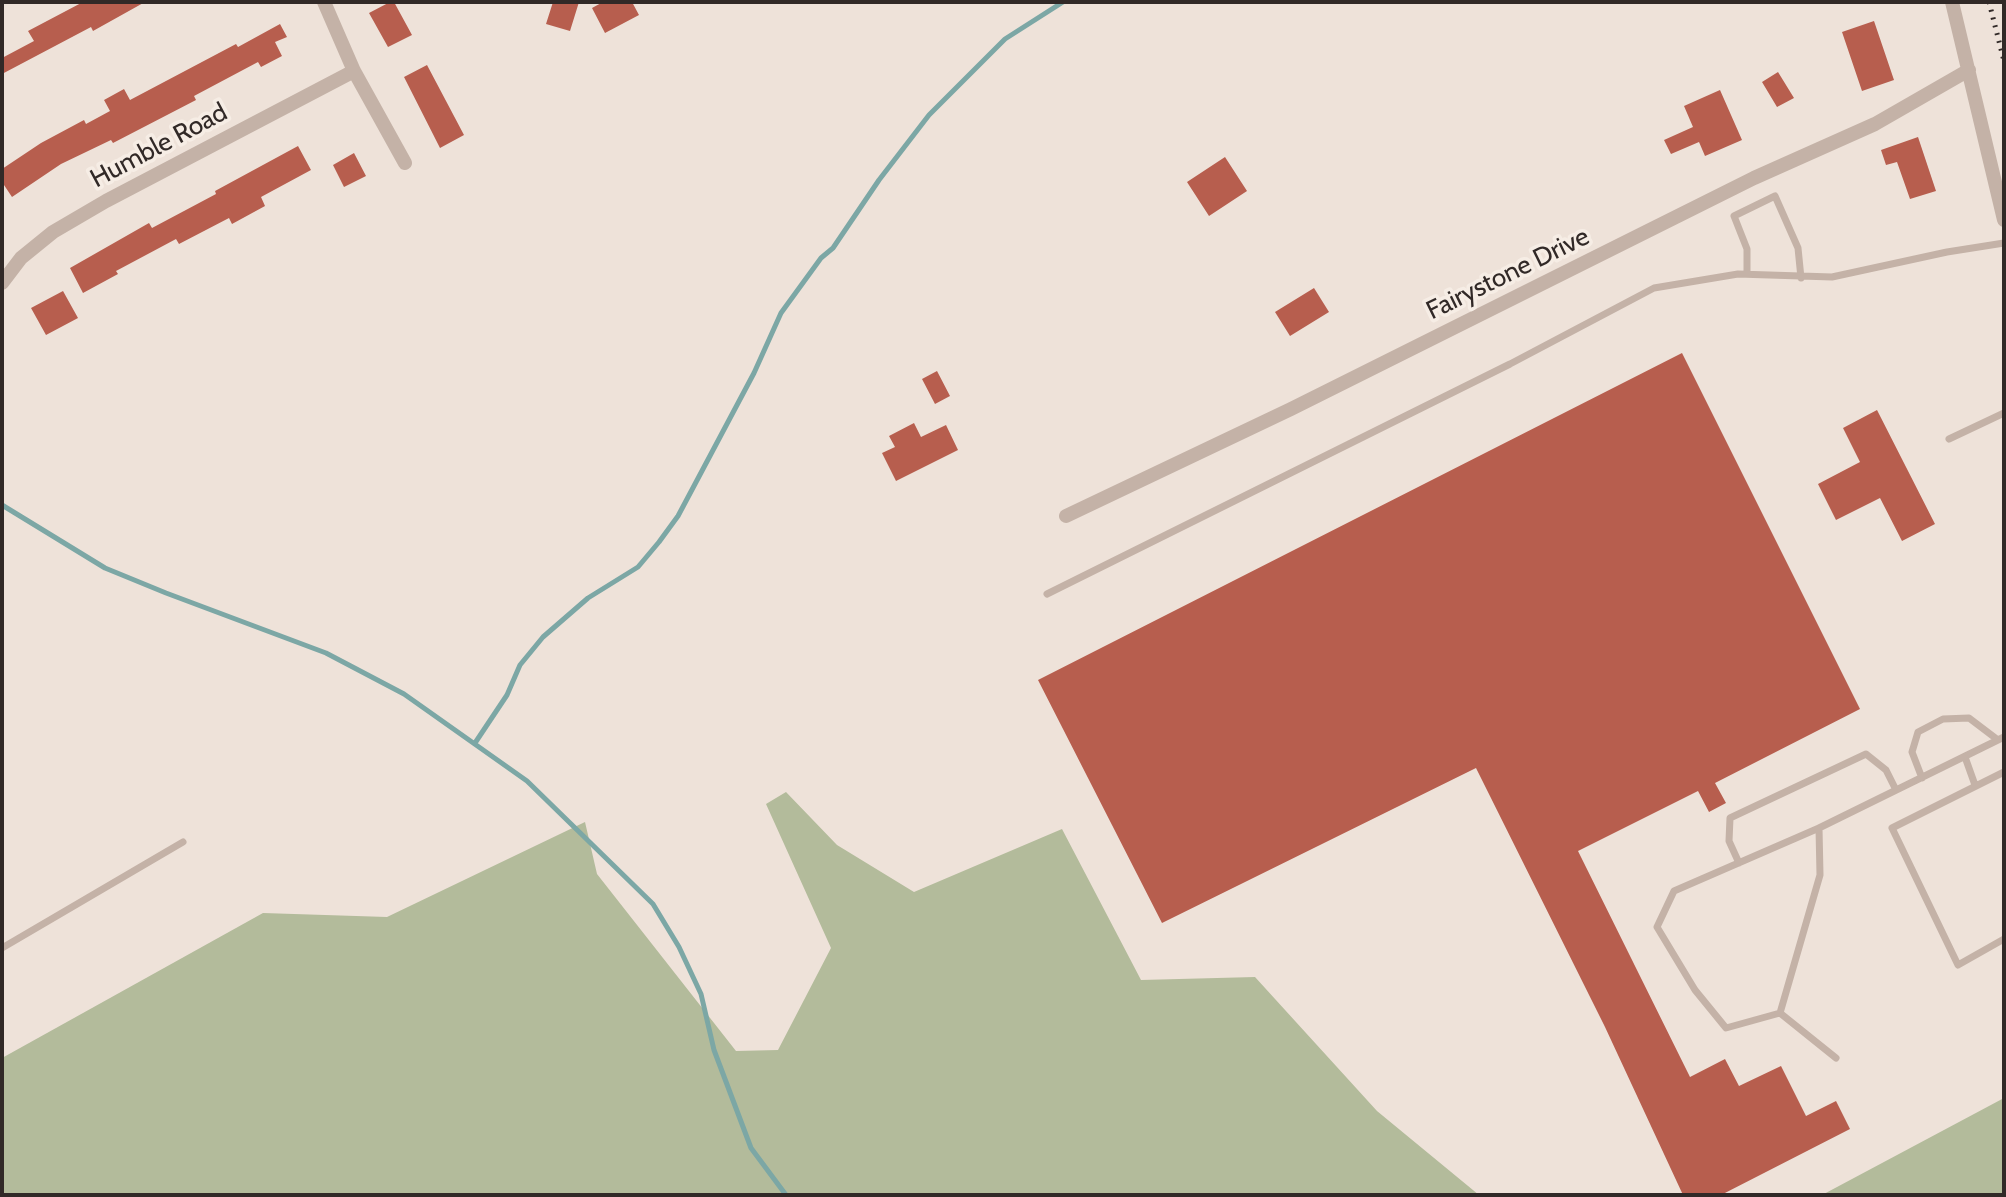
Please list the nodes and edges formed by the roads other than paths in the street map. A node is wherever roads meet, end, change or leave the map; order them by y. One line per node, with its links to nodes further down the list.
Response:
1 (324, 2): 4 (street)
2 (1952, 2): 3 (street)
3 (1969, 70): 6 (street); 13 (street, Fairystone Drive)
4 (354, 71): 5 (street); 10 (street, Humble Road)
5 (405, 163)
6 (2004, 220)
7 (2004, 243): 9 (lane)
8 (1747, 274): 9 (lane); 9 (lane); 14 (lane)
9 (1801, 278)
10 (2, 283)
11 (2004, 413): 12 (lane)
12 (1949, 439)
13 (1066, 516)
14 (1047, 594)
15 (2001, 739): 16 (lane); 18 (lane)
16 (1965, 757): 18 (lane); 19 (lane)
17 (2004, 772): 19 (lane)
18 (1922, 778): 20 (lane)
19 (1975, 785): 24 (lane)
20 (1896, 790): 21 (lane); 23 (lane)
21 (1819, 828): 23 (lane); 26 (lane)
22 (183, 842): 25 (lane)
23 (1739, 863): 26 (lane)
24 (2004, 939)
25 (2, 948)
26 (1780, 1013): 27 (lane)
27 (1836, 1058)

